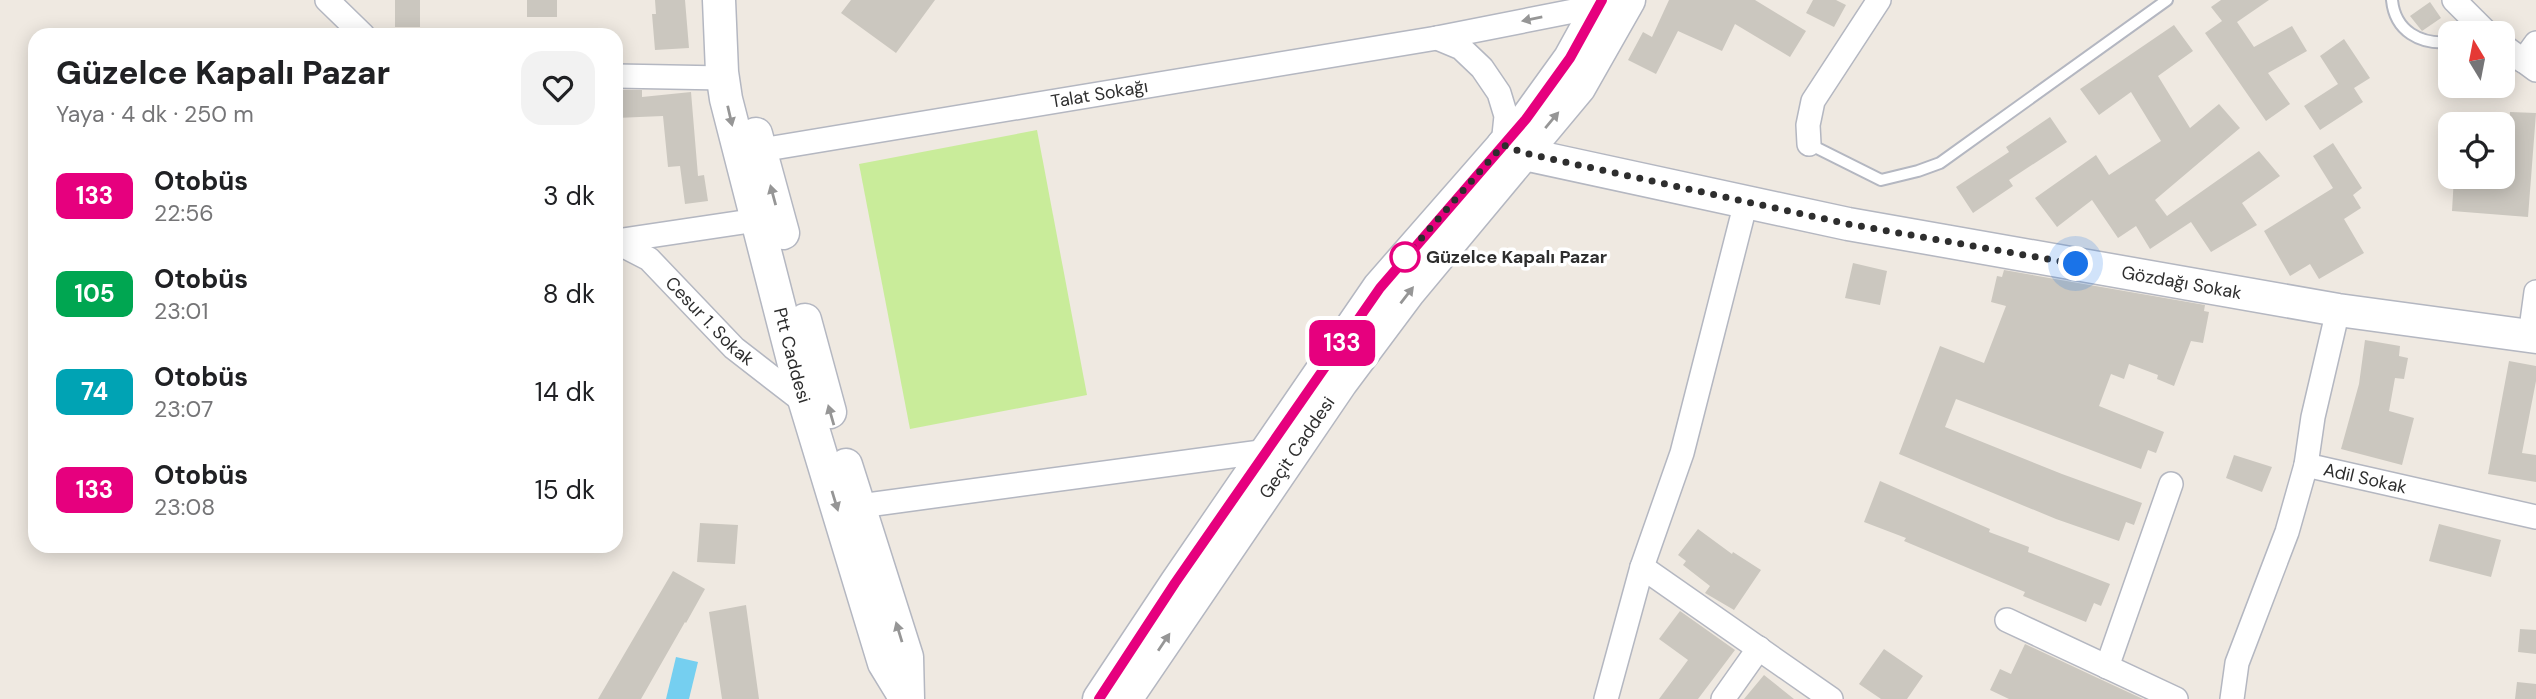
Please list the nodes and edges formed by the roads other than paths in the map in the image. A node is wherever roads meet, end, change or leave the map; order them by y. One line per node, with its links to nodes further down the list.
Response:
1 (327, 0): 10 (street)
2 (719, 0): 16 (main road, Ptt Caddesi)
3 (740, 0): 19 (main road, Ptt Caddesi)
4 (1879, 0): 17 (street)
5 (2167, 0): 17 (lane)
6 (2392, 0): 12 (lane)
7 (2454, 0): 9 (street)
8 (1610, 2): 11 (street, Talat Sokağı, one-way to 11); 18 (main road, Geçit Caddesi)
9 (2472, 21)
10 (356, 28)
11 (1437, 38): 18 (street); 19 (street, Talat Sokağı)
12 (2438, 43)
13 (2515, 51): 14 (street)
14 (2532, 58)
15 (623, 76): 16 (street)
16 (723, 78): 21 (main road, Ptt Caddesi, one-way to 21)
17 (1809, 144)
18 (1513, 149): 20 (main road, Gözdağı Sokak); 28 (main road, Geçit Caddesi); 39 (main road, Geçit Caddesi, one-way to 18)
19 (761, 150): 31 (main road, Ptt Caddesi, one-way to 19)
20 (1746, 202): 25 (main road, Gözdağı Sokak); 33 (street)
21 (757, 220): 22 (street); 27 (main road, Ptt Caddesi)
22 (623, 240)
23 (623, 245): 27 (street, Cesur 1. Sokak)
24 (2536, 292): 26 (street)
25 (2338, 310): 26 (main road, Gözdağı Sokak); 29 (street, Adil Sokak)
26 (2533, 336)
27 (805, 402): 37 (main road, Ptt Caddesi, one-way to 37)
28 (1268, 451): 31 (street); 38 (main road, Geçit Caddesi)
29 (2306, 465): 32 (street, Adil Sokak); 44 (street)
30 (2171, 484): 36 (street)
31 (860, 506): 37 (main road, Ptt Caddesi, one-way to 31)
32 (2536, 517)
33 (1642, 567): 35 (street); 40 (street)
34 (2007, 620): 36 (street)
35 (1759, 648): 41 (street); 42 (street)
36 (2107, 667): 43 (street)
37 (907, 699)
38 (1099, 699)
39 (1126, 699)
40 (1606, 699)
41 (1723, 699)
42 (1831, 699)
43 (2176, 699)
44 (2232, 699)

